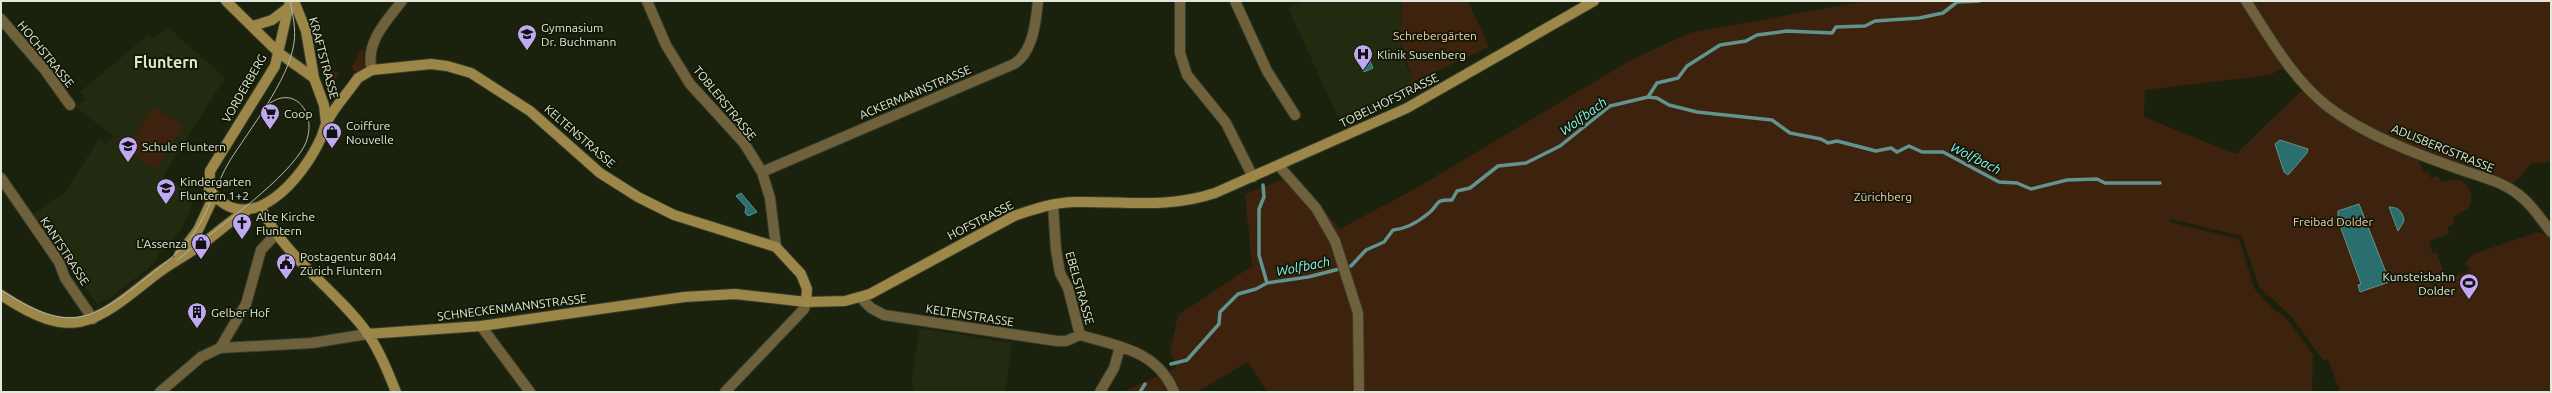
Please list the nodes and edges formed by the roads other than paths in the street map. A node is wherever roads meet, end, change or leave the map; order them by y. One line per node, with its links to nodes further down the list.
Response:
1 (226, 1): 11 (main road)
2 (402, 1): 13 (street)
3 (647, 1): 19 (street, TOBLERSTRASSE)
4 (1038, 1): 19 (street, ACKERMANNSTRASSE)
5 (1180, 1): 20 (street)
6 (1235, 1): 16 (street)
7 (1594, 1): 18 (main road, TOBELHOFSTRASSE)
8 (2246, 1): 26 (street, ADLISBERGSTRASSE)
9 (291, 3): 11 (main road); 12 (main road); 14 (main road, KRAFTSTRASSE)
10 (1, 19): 15 (street, HOCHSTRASSE)
11 (253, 26): 12 (main road)
12 (279, 53): 14 (main road); 22 (main road, VORDERBERG)
13 (372, 70): 17 (main road); 28 (main road, KELTENSTRASSE)
14 (314, 78): 17 (main road, KRAFTSTRASSE)
15 (70, 105)
16 (1295, 115)
17 (326, 123): 24 (main road)
18 (1279, 166): 20 (main road, TOBELHOFSTRASSE); 46 (street)
19 (762, 172): 28 (street, TOBLERSTRASSE)
20 (1252, 177): 23 (main road, HOFSTRASSE)
21 (1, 178): 34 (street, KANTSTRASSE)
22 (214, 196): 25 (main road); 29 (main road)
23 (1053, 205): 31 (main road, HOFSTRASSE); 37 (street, EBELSTRASSE)
24 (261, 208): 25 (main road); 27 (main road)
25 (246, 211): 29 (main road)
26 (2551, 232)
27 (278, 233): 36 (main road); 39 (street)
28 (776, 247): 33 (main road, KELTENSTRASSE)
29 (177, 258): 34 (main road)
30 (1, 295): 34 (main road)
31 (861, 298): 32 (main road, HOFSTRASSE); 37 (street, KELTENSTRASSE)
32 (845, 301): 33 (main road, SCHNECKENMANNSTRASSE)
33 (806, 302): 35 (main road, SCHNECKENMANNSTRASSE); 43 (street)
34 (93, 319)
35 (482, 326): 36 (main road, SCHNECKENMANNSTRASSE); 42 (street)
36 (368, 334): 39 (street, SCHNECKENMANNSTRASSE); 41 (main road)
37 (1080, 335): 38 (street, EBELSTRASSE)
38 (1120, 347): 44 (street); 45 (street, EBELSTRASSE)
39 (220, 348): 40 (street)
40 (160, 392)
41 (396, 392)
42 (530, 392)
43 (725, 392)
44 (1100, 392)
45 (1174, 392)
46 (1359, 392)

